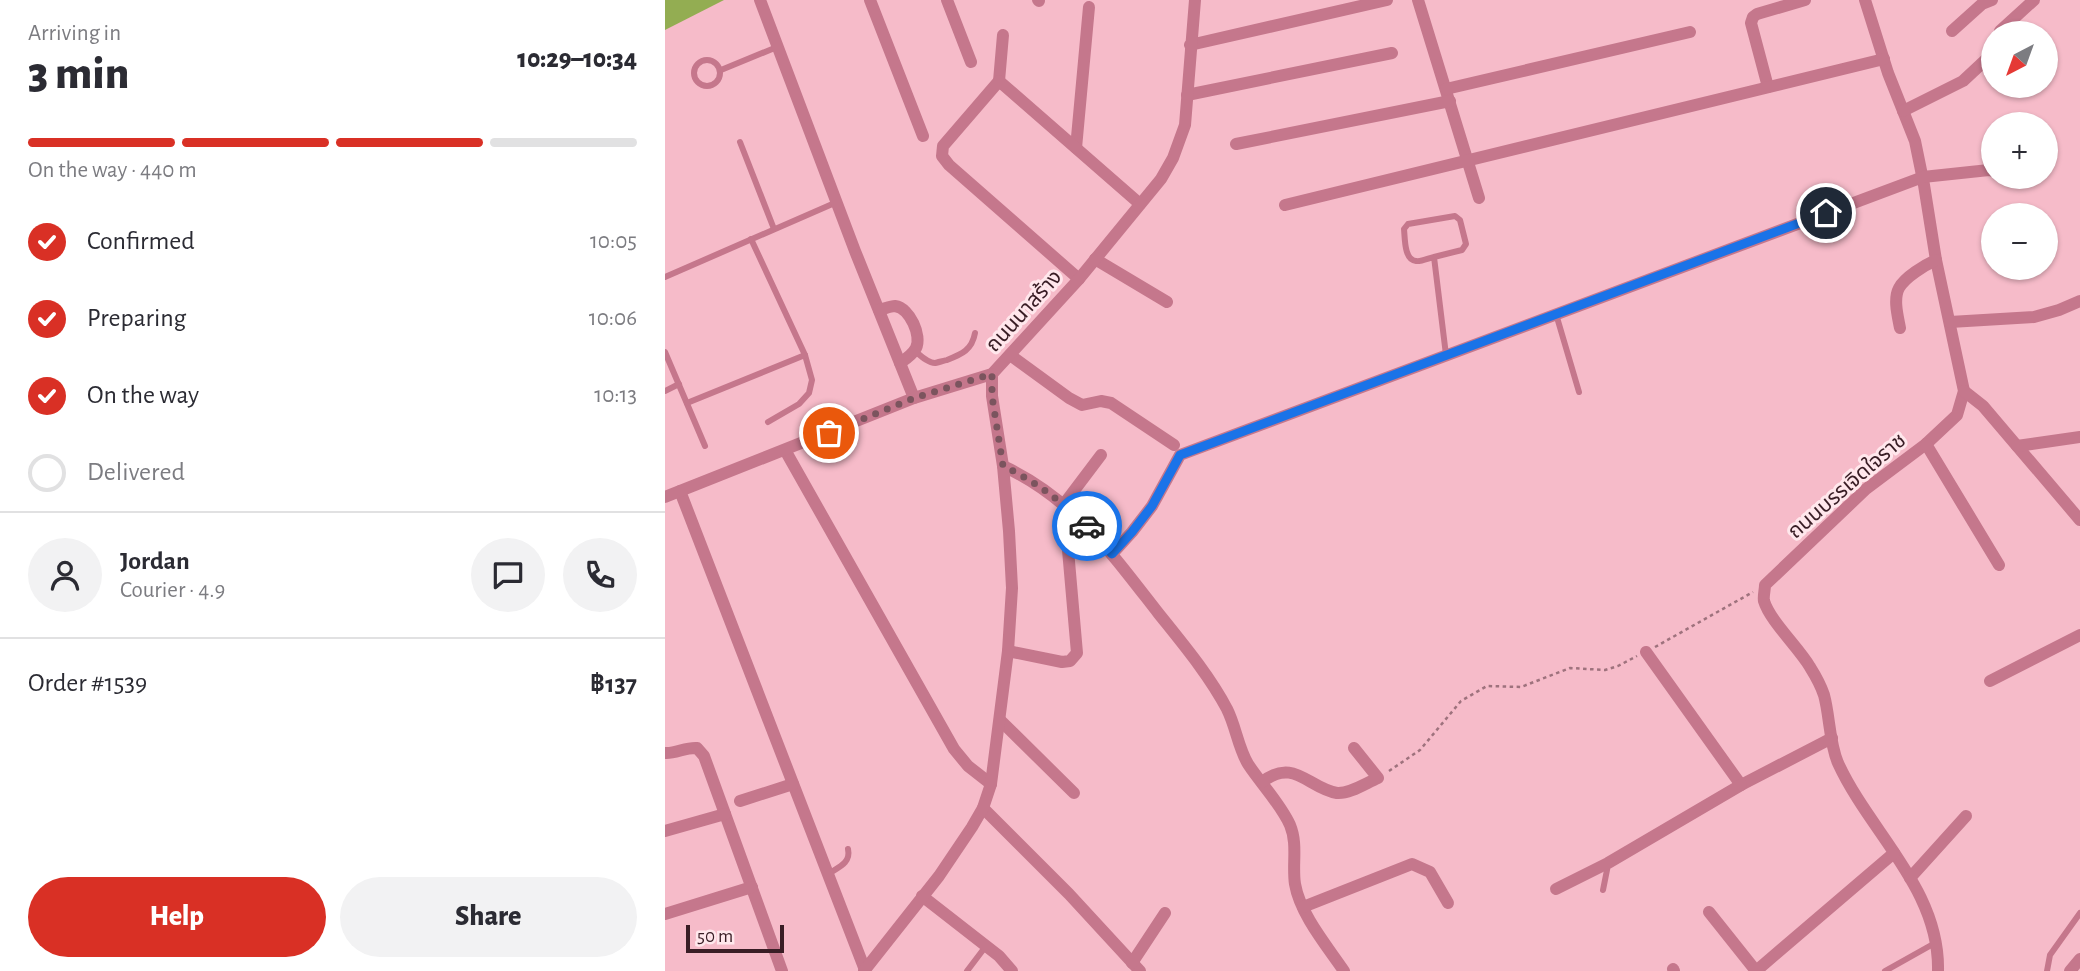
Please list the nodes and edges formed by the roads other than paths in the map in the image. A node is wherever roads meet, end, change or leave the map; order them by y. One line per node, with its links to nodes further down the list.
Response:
1 (760, 0): 17 (street)
2 (870, 0): 28 (street)
3 (947, 0): 20 (street)
4 (1195, 0): 16 (street, ถนนนาสร้าง)
5 (1418, 0): 25 (street)
6 (1805, 0): 24 (street)
7 (1865, 0): 19 (street)
8 (1992, 0): 13 (street)
9 (2034, 0): 12 (street)
10 (1379, 1): 16 (street)
11 (1089, 7): 31 (street)
12 (2012, 21)
13 (1952, 31)
14 (1690, 32): 25 (street)
15 (1003, 36): 23 (street)
16 (1190, 45): 26 (street, ถนนนาสร้าง)
17 (778, 47): 22 (lane); 36 (street)
18 (1392, 53): 26 (street)
19 (1884, 59): 24 (street); 27 (street)
20 (971, 62)
21 (1981, 65): 27 (street)
22 (721, 70): 22 (lane)
23 (999, 81): 31 (street); 45 (street)
24 (1768, 87): 32 (street)
25 (1448, 95): 30 (street); 32 (street)
26 (1187, 96): 37 (street, ถนนนาสร้าง)
27 (1903, 111): 34 (street)
28 (923, 136)
29 (740, 142): 39 (lane)
30 (1236, 144)
31 (1076, 148): 37 (street)
32 (1467, 160): 35 (street); 38 (street)
33 (1981, 171): 34 (street)
34 (1923, 177): 43 (street); 49 (street)
35 (1479, 198)
36 (837, 202): 39 (lane); 48 (street)
37 (1140, 204): 42 (street, ถนนนาสร้าง)
38 (1285, 205)
39 (774, 229): 40 (lane)
40 (751, 239): 44 (lane); 55 (lane)
41 (1434, 257): 41 (lane); 57 (lane)
42 (1095, 259): 45 (street, ถนนนาสร้าง); 47 (street)
43 (1936, 260): 50 (street); 51 (street)
44 (665, 276)
45 (1079, 279): 56 (street, ถนนนาสร้าง)
46 (2080, 301): 50 (street)
47 (1167, 302)
48 (879, 310): 53 (street); 58 (street)
49 (1556, 314): 57 (street); 63 (lane)
50 (1949, 322): 62 (street)
51 (1900, 328)
52 (975, 333): 53 (lane)
53 (915, 351): 58 (street)
54 (665, 352): 60 (lane)
55 (805, 355): 65 (lane); 66 (lane)
56 (1010, 355): 59 (street, ถนนนาสร้าง); 69 (street)
57 (1446, 355): 79 (street)
58 (900, 363): 64 (street)
59 (992, 374): 64 (street, ถนนนาสร้าง); 74 (street)
60 (679, 384): 61 (lane); 65 (lane)
61 (665, 391)
62 (1964, 391): 68 (street, ถนนบรรเจิดใจราช); 71 (street)
63 (1579, 392)
64 (914, 398): 72 (street, ถนนนาสร้าง)
65 (687, 403): 70 (lane)
66 (768, 422)
67 (2080, 437): 71 (street)
68 (1926, 444): 80 (street); 86 (street, ถนนบรรเจิดใจราช)
69 (1174, 445)
70 (705, 446)
71 (2017, 446): 78 (street)
72 (785, 450): 75 (street, ถนนนาสร้าง); 91 (street)
73 (1101, 455): 77 (street)
74 (1003, 466): 77 (street); 82 (street)
75 (680, 491): 76 (street, ถนนนาสร้าง); 90 (street)
76 (665, 497)
77 (1064, 504): 79 (street); 82 (street)
78 (2080, 520)
79 (1112, 554): 89 (street)
80 (1999, 565)
81 (2080, 635): 84 (street)
82 (1008, 651): 85 (street)
83 (1646, 652): 92 (street)
84 (1990, 681)
85 (1001, 721): 91 (street); 93 (street)
86 (1832, 738): 92 (street); 100 (street)
87 (1354, 748): 89 (street)
88 (665, 752): 96 (street)
89 (1262, 782): 109 (street)
90 (793, 784): 94 (street); 102 (street)
91 (991, 784): 95 (street)
92 (1741, 785): 101 (street)
93 (1074, 793)
94 (740, 801)
95 (983, 808): 107 (street); 117 (street)
96 (725, 814): 98 (street); 104 (street)
97 (1966, 816): 103 (street)
98 (665, 831)
99 (848, 849): 102 (lane)
100 (1894, 853): 103 (street); 110 (street)
101 (1608, 863): 105 (street); 106 (lane)
102 (828, 874): 119 (street)
103 (1910, 878): 114 (street)
104 (752, 887): 113 (street); 120 (street)
105 (1556, 889)
106 (1603, 890)
107 (922, 897): 115 (street); 119 (street)
108 (1448, 903): 109 (street)
109 (1303, 907): 123 (street)
110 (1709, 912)
111 (1165, 913): 117 (street)
112 (2080, 913): 125 (lane)
113 (665, 914)
114 (1937, 942): 118 (street); 124 (lane)
115 (986, 946): 121 (lane); 122 (street)
116 (2080, 959): 126 (street)
117 (1136, 967)
118 (1935, 968)
119 (864, 970)
120 (780, 971)
121 (967, 971)
122 (1012, 971)
123 (1344, 971)
124 (1885, 971)
125 (2047, 971)
126 (2070, 971)

